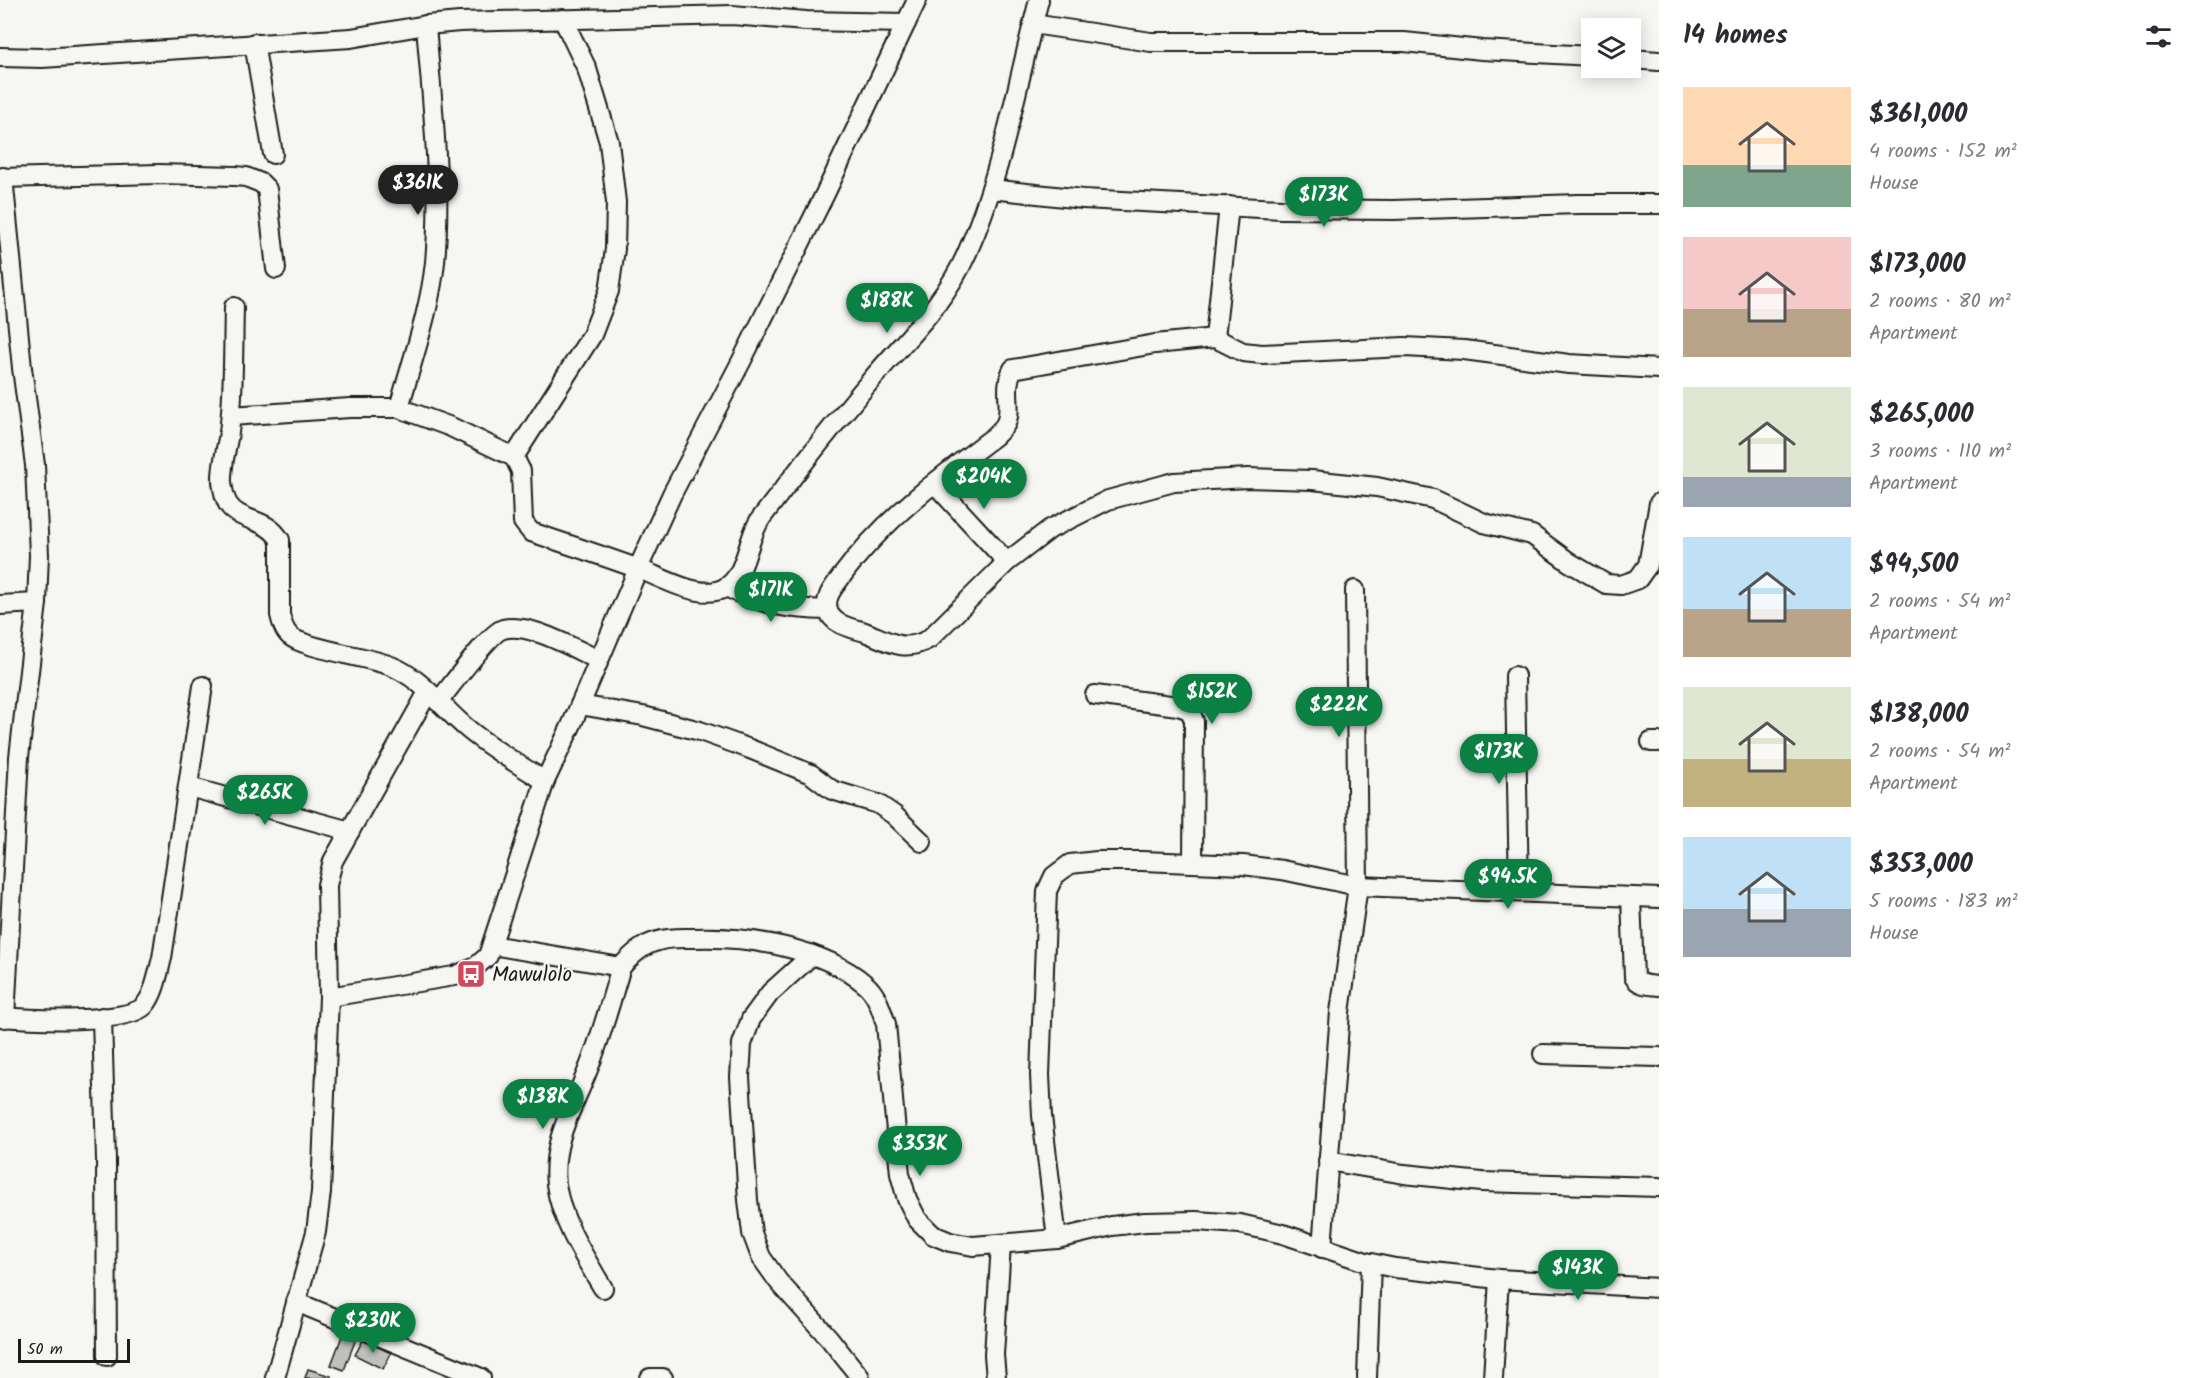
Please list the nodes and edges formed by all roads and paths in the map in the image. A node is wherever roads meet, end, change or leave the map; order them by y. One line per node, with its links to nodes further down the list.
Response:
1 (917, 0): 4 (street)
2 (1040, 0): 5 (street)
3 (563, 20): 4 (street); 6 (street); 23 (street)
4 (906, 23): 27 (street)
5 (1033, 24): 8 (street); 14 (street)
6 (426, 25): 7 (street); 21 (street)
7 (254, 44): 9 (street); 12 (street)
8 (1581, 55)
9 (0, 57)
10 (1641, 60): 11 (street)
11 (1659, 61)
12 (273, 154)
13 (1, 177): 17 (street); 30 (street)
14 (991, 189): 16 (street); 28 (street)
15 (1659, 204): 16 (street)
16 (1229, 206): 19 (street)
17 (276, 269)
18 (234, 307): 22 (street)
19 (1215, 338): 20 (street); 24 (street)
20 (1659, 369)
21 (399, 408): 22 (street); 23 (street)
22 (231, 416): 37 (street)
23 (514, 457): 27 (street)
24 (935, 484): 26 (street); 32 (street)
25 (1659, 503): 26 (street)
26 (1007, 562): 32 (street)
27 (638, 569): 28 (street); 33 (street)
28 (726, 587): 32 (street)
29 (1355, 590): 44 (street)
30 (37, 603): 31 (street); 54 (street)
31 (0, 605)
32 (828, 610)
33 (599, 660): 37 (street); 38 (street)
34 (1515, 676): 45 (street)
35 (204, 686): 40 (street)
36 (1095, 695): 43 (street)
37 (433, 697): 39 (street); 41 (street)
38 (580, 705): 39 (street); 42 (street)
39 (545, 781): 48 (street)
40 (189, 787): 41 (street); 53 (street)
41 (350, 831): 52 (street)
42 (922, 842)
43 (1193, 862): 44 (street); 59 (street)
44 (1358, 886): 45 (street); 57 (street)
45 (1519, 892): 46 (street)
46 (1631, 897): 47 (street); 51 (street)
47 (1659, 898)
48 (492, 945): 50 (street); 52 (street)
49 (812, 955): 50 (street); 60 (street); 68 (street)
50 (621, 967): 64 (street)
51 (1659, 986)
52 (329, 997): 66 (street)
53 (102, 1017): 54 (street); 67 (street)
54 (2, 1018)
55 (1543, 1054): 56 (street)
56 (1659, 1057)
57 (1328, 1161): 58 (street); 61 (street)
58 (1659, 1187)
59 (1057, 1239): 60 (street); 61 (street)
60 (1001, 1244): 73 (street)
61 (1322, 1248): 62 (street)
62 (1371, 1263): 63 (street); 74 (street)
63 (1499, 1279): 65 (street); 75 (street)
64 (603, 1288)
65 (1659, 1288)
66 (296, 1302): 69 (street); 70 (street)
67 (107, 1356)
68 (860, 1377)
69 (275, 1378)
70 (480, 1378)
71 (650, 1378): 72 (street)
72 (663, 1378)
73 (996, 1378)
74 (1367, 1378)
75 (1493, 1378)

